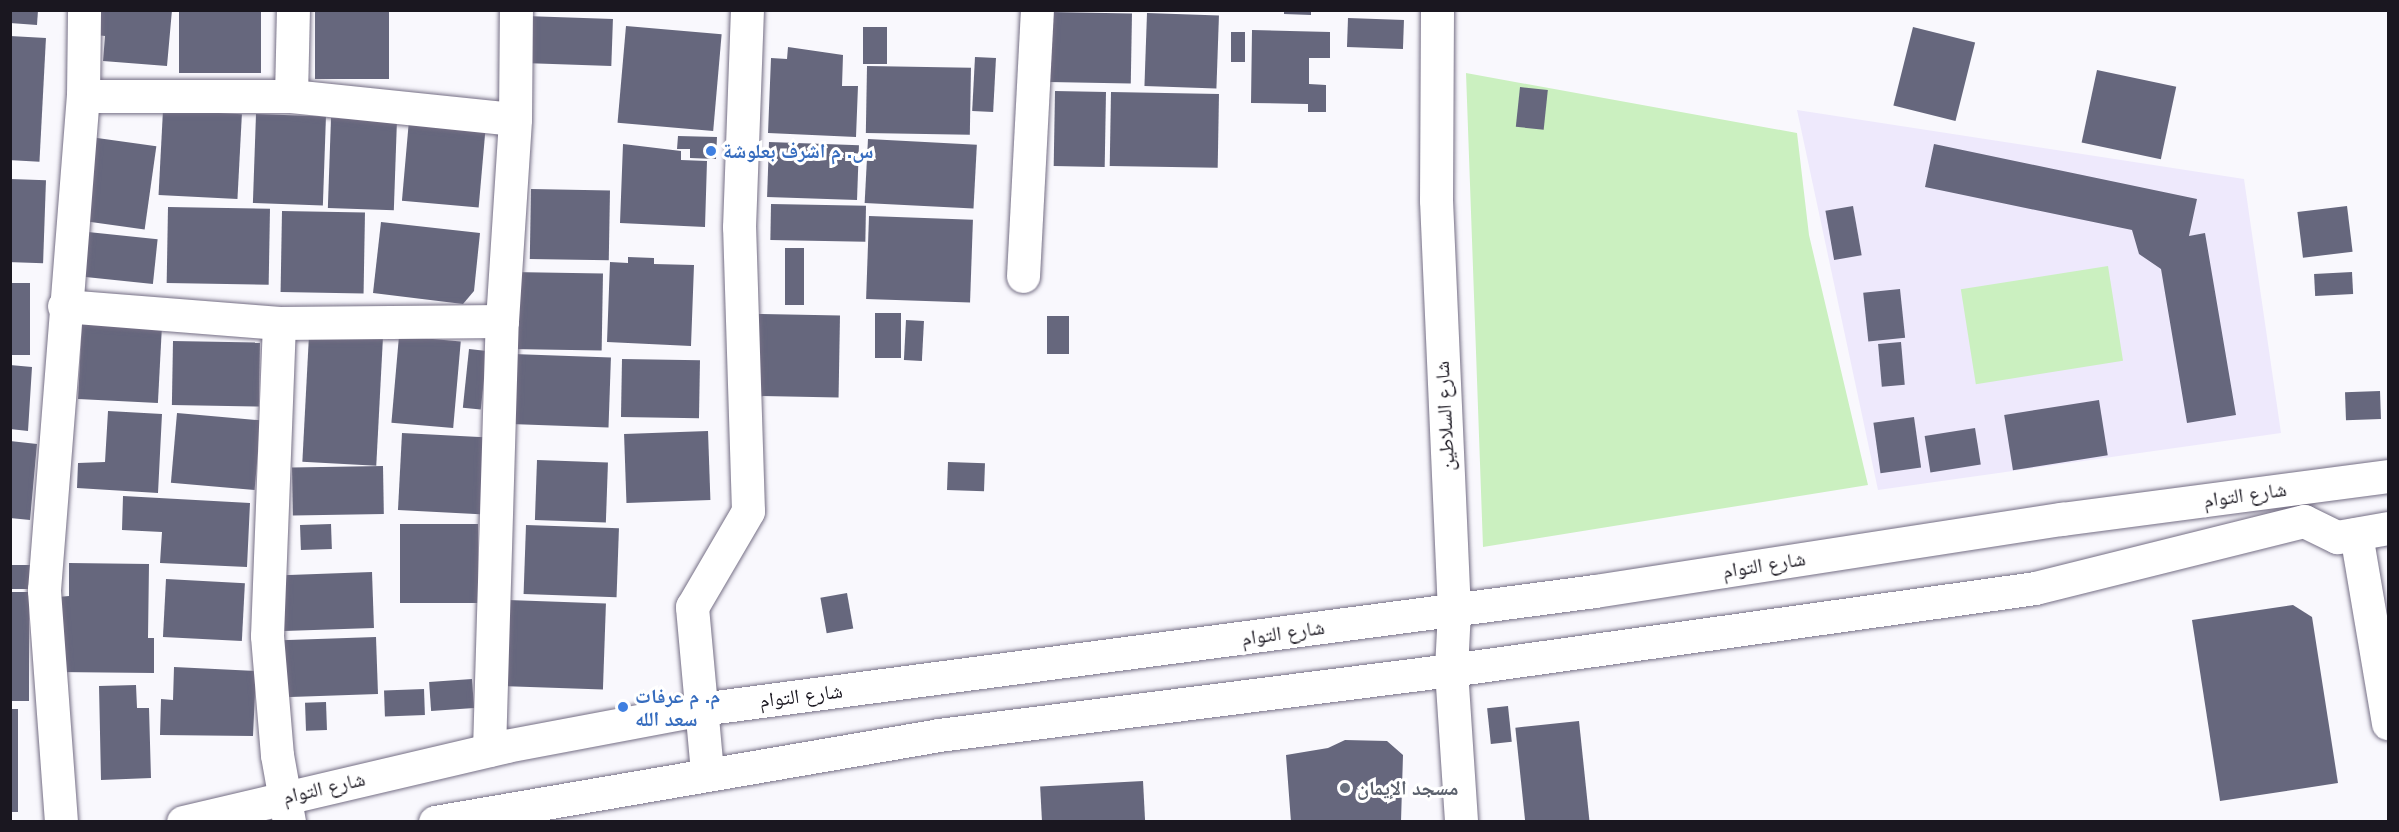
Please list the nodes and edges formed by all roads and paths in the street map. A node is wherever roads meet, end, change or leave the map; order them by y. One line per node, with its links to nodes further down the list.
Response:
1 (84, 10): 7 (street)
2 (293, 10): 8 (street)
3 (516, 10): 9 (street)
4 (747, 10): 19 (street)
5 (1037, 10): 10 (street)
6 (1437, 10): 17 (street, شارع السلاطين)
7 (83, 96): 8 (street); 11 (street)
8 (291, 96): 9 (street)
9 (515, 119): 12 (street)
10 (1023, 276)
11 (64, 306): 13 (street); 24 (street)
12 (502, 321): 13 (street); 21 (street)
13 (279, 323): 23 (street)
14 (2388, 476): 17 (street, شارع التوام)
15 (2388, 528): 16 (street, شارع التوام)
16 (2356, 534): 18 (street, شارع التوام); 20 (street)
17 (1454, 610): 18 (street, شارع السلاطين); 19 (street, شارع التوام)
18 (1450, 670): 22 (street, شارع التوام); 27 (street, شارع السلاطين)
19 (701, 709): 21 (street, شارع التوام); 22 (street)
20 (2388, 723)
21 (489, 750): 23 (street, شارع التوام)
22 (707, 772): 26 (street, شارع التوام)
23 (287, 809): 25 (street, شارع التوام)
24 (61, 822)
25 (183, 822)
26 (435, 822)
27 (1461, 822)

